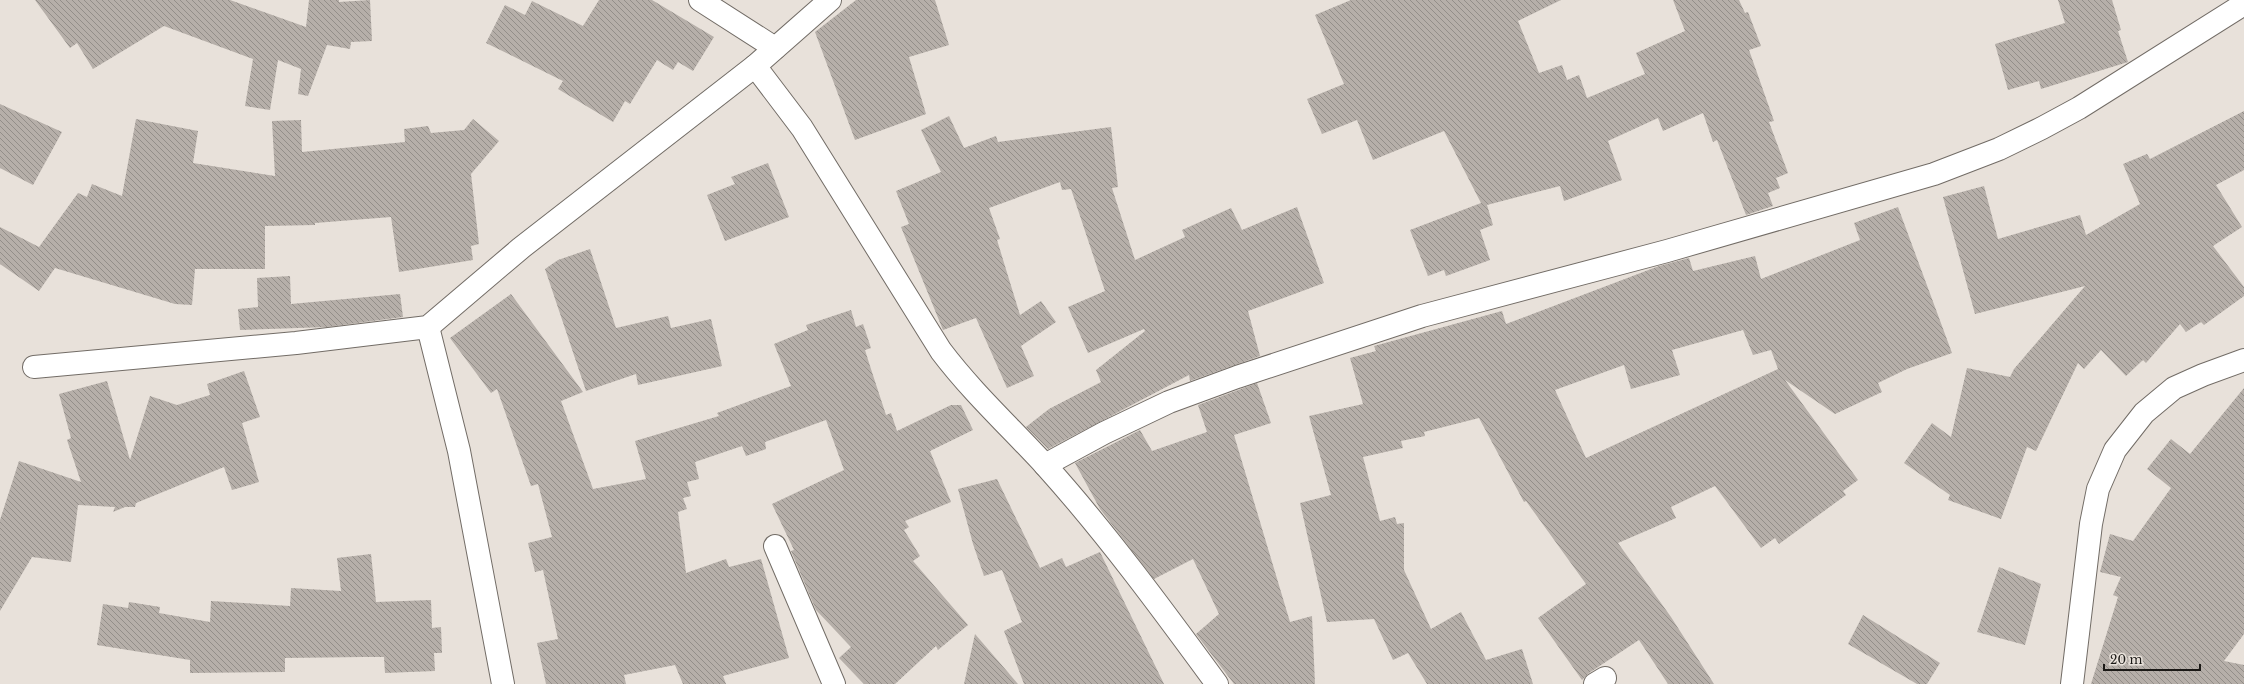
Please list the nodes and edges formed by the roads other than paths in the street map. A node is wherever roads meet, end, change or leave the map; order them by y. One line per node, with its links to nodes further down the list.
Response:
1 (700, 0): 4 (street)
2 (830, 0): 4 (street)
3 (2244, 4): 9 (street)
4 (775, 48): 5 (street)
5 (755, 66): 6 (street); 9 (street)
6 (428, 327): 8 (street); 11 (street)
7 (2244, 360): 14 (street)
8 (34, 367)
9 (1045, 465): 13 (street)
10 (774, 546): 12 (street)
11 (503, 684)
12 (834, 684)
13 (1217, 684)
14 (2072, 684)

